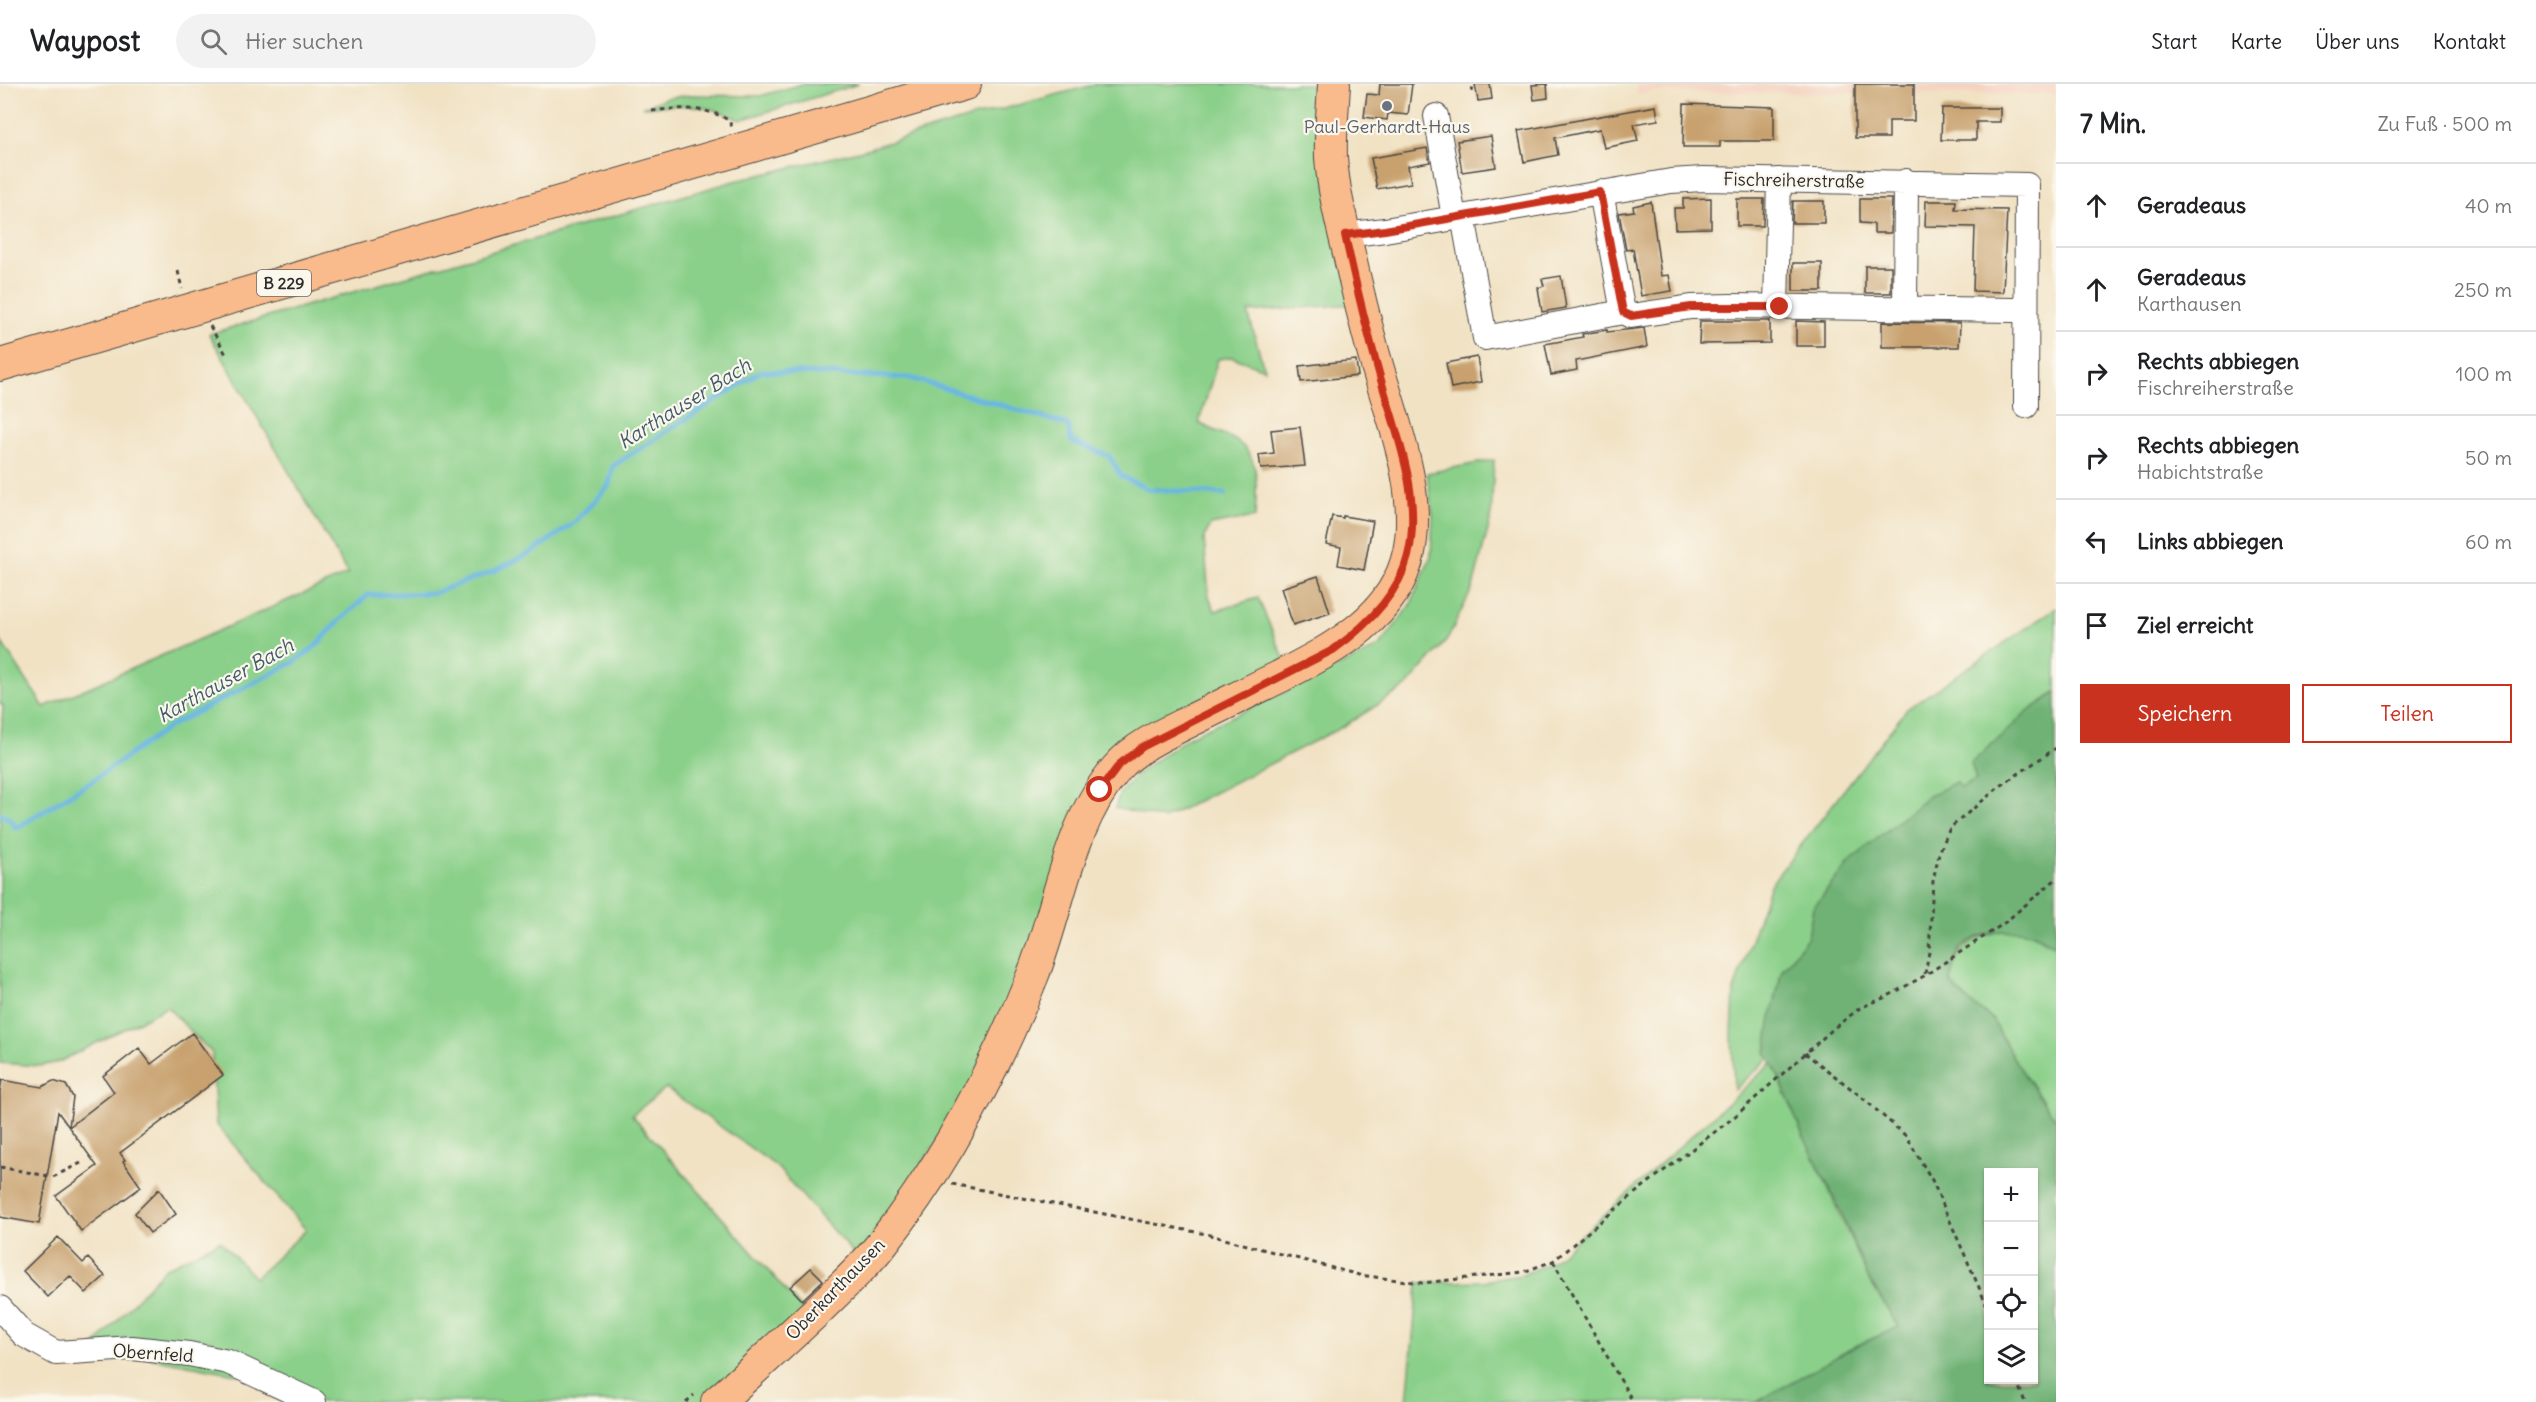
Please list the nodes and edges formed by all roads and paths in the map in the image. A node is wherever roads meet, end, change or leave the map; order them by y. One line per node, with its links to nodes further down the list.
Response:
1 (965, 84): 21 (main road, B 229)
2 (1334, 84): 12 (main road, Oberkarthausen)
3 (1473, 84): 4 (path)
4 (1472, 92)
5 (652, 111): 7 (path)
6 (1436, 116): 11 (street)
7 (725, 117)
8 (1779, 180): 9 (street, Fischreiherstraße); 10 (street, Fischreiherstraße); 15 (street)
9 (1906, 181): 16 (street); 22 (street, Fischreiherstraße)
10 (1600, 192): 11 (street, Fischreiherstraße); 18 (street)
11 (1458, 217): 12 (street, Fischreiherstraße); 18 (street)
12 (1345, 235): 29 (main road, Oberkarthausen)
13 (178, 271): 14 (path)
14 (182, 286)
15 (1776, 307): 16 (street); 18 (street)
16 (1905, 308): 17 (street)
17 (2013, 309)
18 (1623, 312)
19 (213, 331): 20 (path)
20 (227, 356)
21 (0, 365)
22 (2026, 406)
23 (2056, 748): 25 (path)
24 (2056, 879): 25 (path)
25 (1924, 976): 26 (path)
26 (1805, 1053): 30 (path); 31 (path)
27 (81, 1163): 28 (path)
28 (0, 1167)
29 (927, 1178): 30 (path); 35 (main road, Oberkarthausen)
30 (1553, 1261): 36 (path)
31 (1984, 1297)
32 (0, 1308): 34 (street, Obernfeld)
33 (2018, 1384): 37 (path)
34 (314, 1402)
35 (717, 1402)
36 (1633, 1402)
37 (2025, 1402)

